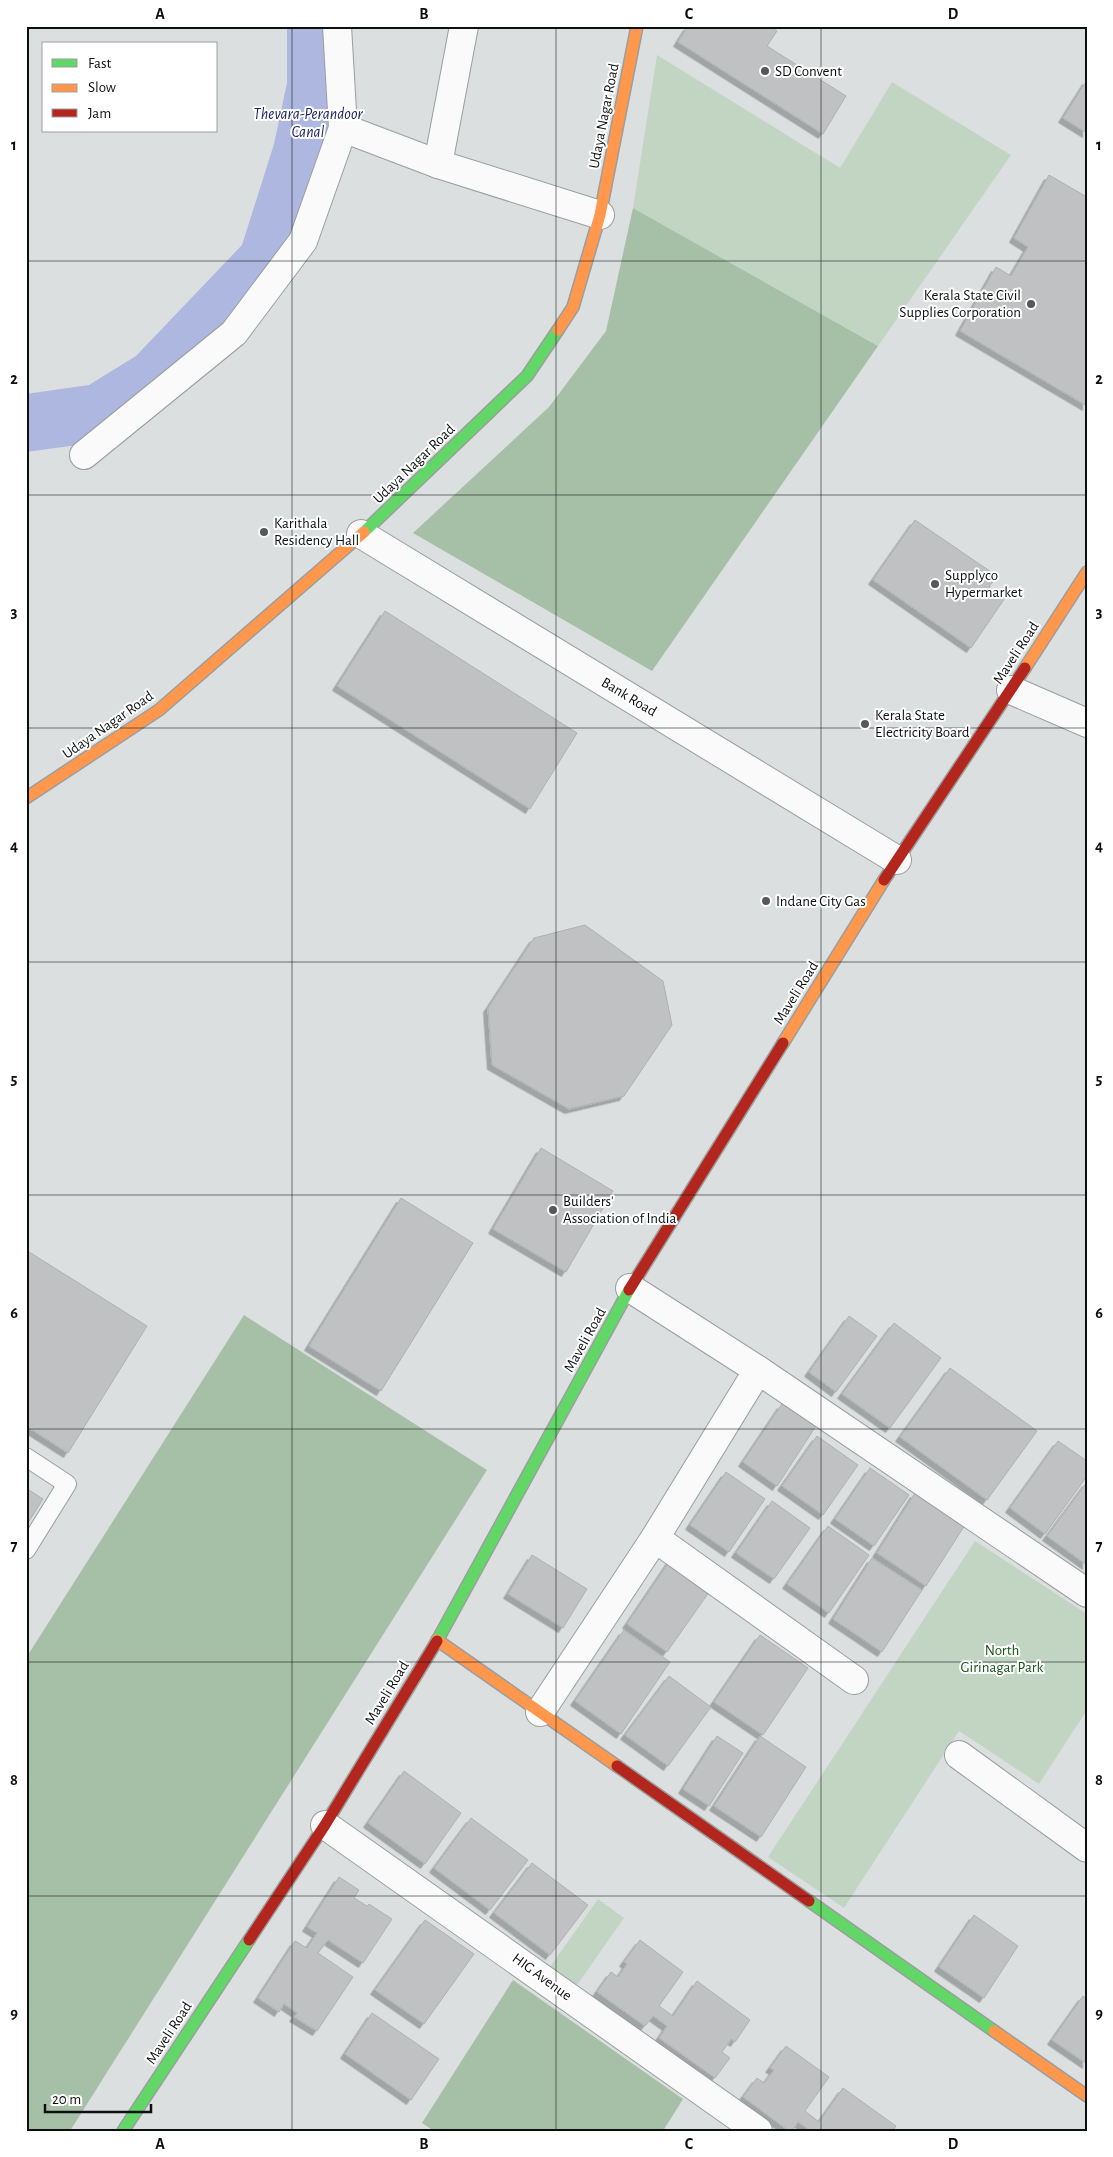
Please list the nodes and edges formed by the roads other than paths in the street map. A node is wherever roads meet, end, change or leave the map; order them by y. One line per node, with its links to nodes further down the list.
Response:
1 (338, 26): 4 (street)
2 (464, 26): 5 (street)
3 (637, 26): 6 (street, Udaya Nagar Road)
4 (343, 128): 5 (street); 7 (street)
5 (438, 164): 6 (street)
6 (600, 215): 8 (street, Udaya Nagar Road)
7 (84, 455)
8 (361, 534): 12 (street, Udaya Nagar Road); 13 (street, Bank Road)
9 (1087, 572): 10 (street, Maveli Road)
10 (1011, 690): 11 (street); 13 (street, Maveli Road)
11 (1087, 723)
12 (26, 798)
13 (897, 860): 14 (street, Maveli Road)
14 (630, 1288): 15 (street); 20 (street, Maveli Road)
15 (758, 1370): 17 (street); 19 (street)
16 (26, 1457): 18 (lane)
17 (655, 1538): 21 (street); 22 (street)
18 (26, 1550)
19 (1087, 1593)
20 (437, 1640): 22 (street); 24 (street, Maveli Road)
21 (854, 1680)
22 (540, 1712): 26 (street)
23 (959, 1755): 25 (street)
24 (325, 1825): 27 (street, Maveli Road); 28 (street, HIG Avenue)
25 (1087, 1848)
26 (1087, 2096)
27 (123, 2131)
28 (758, 2131)

